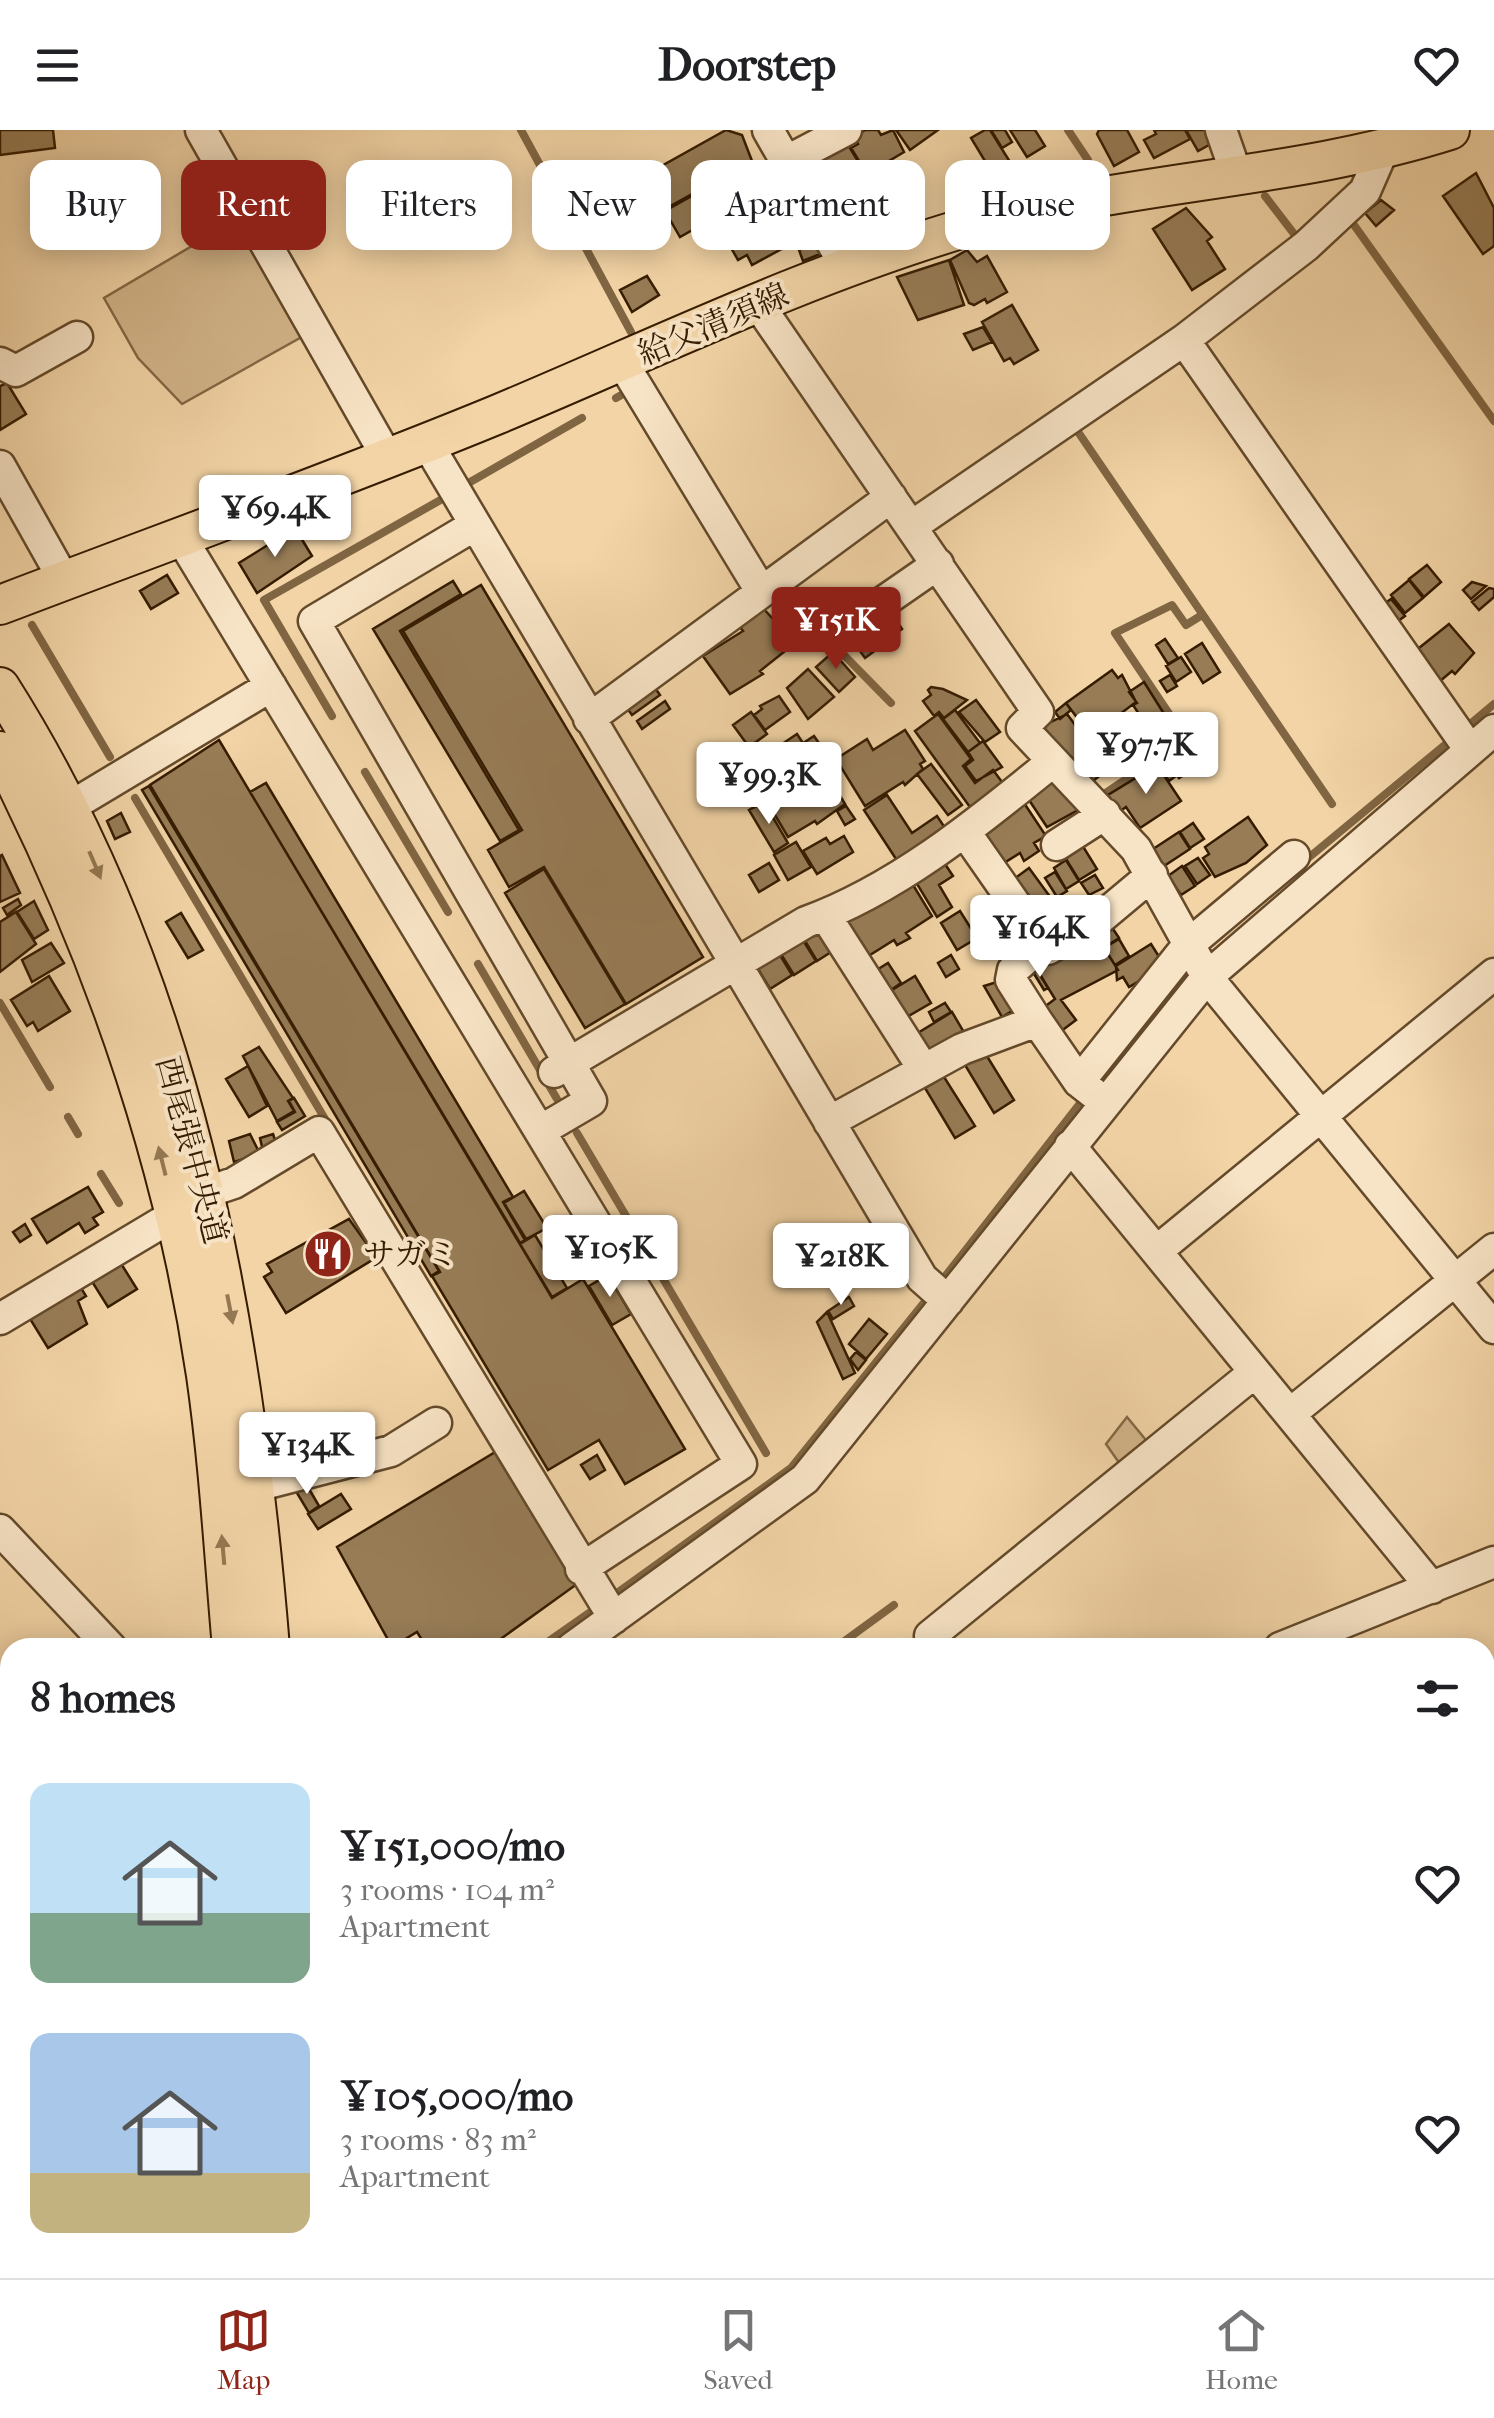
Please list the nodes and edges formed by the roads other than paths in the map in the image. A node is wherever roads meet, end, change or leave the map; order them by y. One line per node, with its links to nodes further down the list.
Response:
1 (201, 130): 18 (street)
2 (768, 130): 7 (street)
3 (846, 130): 8 (street)
4 (1221, 130): 9 (street)
5 (1450, 130): 6 (main road, 給父清須線)
6 (1382, 152): 9 (main road, 給父清須線); 14 (street)
7 (784, 160)
8 (789, 160)
9 (1237, 176): 11 (main road, 給父清須線)
10 (836, 250): 11 (street)
11 (847, 269): 12 (main road, 給父清須線)
12 (758, 304): 15 (main road, 給父清須線); 20 (street)
13 (77, 336): 16 (street)
14 (1184, 340): 22 (street); 33 (street)
15 (622, 362): 17 (main road, 給父清須線); 26 (street)
16 (0, 363)
17 (427, 443): 18 (main road, 給父清須線); 21 (street)
18 (387, 457): 23 (main road, 給父清須線)
19 (0, 466): 25 (street)
20 (891, 497): 22 (street); 26 (street)
21 (475, 525): 31 (street); 48 (street)
22 (912, 526): 24 (street)
23 (180, 536): 25 (main road, 給父清須線); 30 (street)
24 (938, 564): 28 (street); 35 (street)
25 (64, 580): 27 (main road, 給父清須線)
26 (760, 592): 31 (street)
27 (0, 604)
28 (834, 636)
29 (0, 686): 36 (main road, 西尾張中央道)
30 (272, 686): 36 (street); 53 (street)
31 (589, 719): 45 (street)
32 (1494, 730): 33 (street)
33 (1462, 739): 44 (street)
34 (0, 750): 56 (main road, 西尾張中央道, one-way to 34)
35 (1051, 763): 37 (street); 38 (street)
36 (68, 808): 55 (main road, 西尾張中央道, one-way to 55)
37 (1106, 814): 39 (street); 41 (street)
38 (965, 832): 42 (street); 43 (street)
39 (1057, 845)
40 (1294, 856): 44 (street)
41 (1152, 875): 43 (street); 44 (street)
42 (824, 916): 45 (street); 49 (street)
43 (1043, 944): 47 (street)
44 (1197, 960): 50 (street); 51 (street)
45 (734, 966): 48 (street); 52 (street)
46 (1494, 974): 51 (street)
47 (1037, 1021): 49 (street); 50 (street)
48 (562, 1068): 53 (street)
49 (924, 1070): 52 (street)
50 (1092, 1092): 54 (street)
51 (1321, 1116): 58 (street); 59 (street)
52 (829, 1122): 60 (street)
53 (540, 1131): 70 (street)
54 (1070, 1146): 58 (street); 60 (street)
55 (207, 1192): 66 (main road, 西尾張中央道, one-way to 66); 70 (street)
56 (176, 1214): 61 (street); 73 (main road, 西尾張中央道, one-way to 56)
57 (1494, 1249): 59 (street)
58 (1158, 1250): 63 (street)
59 (1456, 1280): 62 (street); 64 (street)
60 (937, 1292): 70 (street)
61 (0, 1319)
62 (1494, 1328)
63 (1255, 1372): 64 (street); 71 (street)
64 (1291, 1414): 69 (street)
65 (436, 1423): 66 (street)
66 (256, 1486): 74 (main road, 西尾張中央道)
67 (0, 1530): 72 (street)
68 (1494, 1562): 69 (street)
69 (1432, 1588): 76 (street)
70 (600, 1598): 75 (street)
71 (930, 1636)
72 (103, 1638)
73 (231, 1638)
74 (269, 1638)
75 (578, 1638)
76 (1305, 1638)

